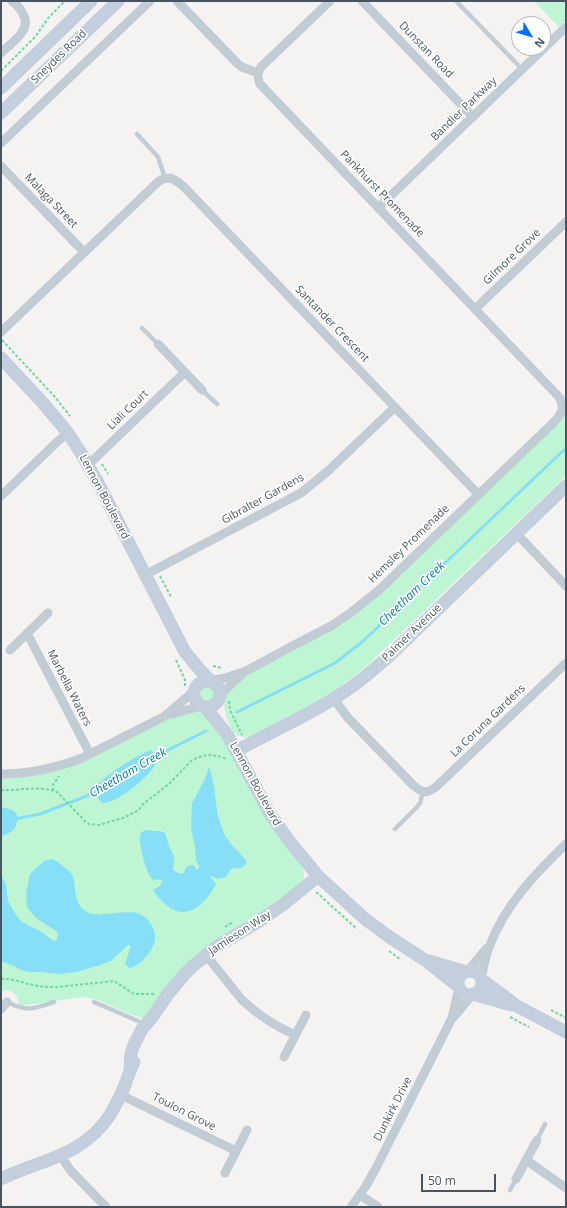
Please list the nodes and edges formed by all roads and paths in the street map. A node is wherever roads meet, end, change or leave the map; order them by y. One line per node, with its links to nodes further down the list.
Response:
1 (12, 1): 11 (street)
2 (66, 1): 13 (path)
3 (91, 1): 15 (street, Sneydes Road)
4 (118, 1): 16 (street, Sneydes Road)
5 (150, 1): 19 (street)
6 (177, 1): 14 (street)
7 (330, 1): 14 (street)
8 (362, 1): 17 (street, Dunstan Road)
9 (456, 1): 12 (lane)
10 (566, 27): 12 (street, Bandler Parkway)
11 (1, 53)
12 (522, 69): 17 (street, Bandler Parkway)
13 (1, 71)
14 (258, 74): 22 (street, Pankhurst Promenade)
15 (1, 88)
16 (1, 113)
17 (473, 116): 22 (street, Bandler Parkway)
18 (137, 134): 21 (lane)
19 (1, 143)
20 (1, 166): 24 (street, Malaga Street)
21 (165, 178): 24 (street); 34 (street, Santander Crescent)
22 (378, 208): 25 (street, Pankhurst Promenade)
23 (566, 222): 25 (street, Gilmore Grove)
24 (84, 252): 27 (street)
25 (475, 309): 32 (street, Pankhurst Promenade)
26 (142, 328): 28 (lane)
27 (1, 332)
28 (158, 344): 30 (street)
29 (1, 358): 35 (street, Lennon Boulevard)
30 (185, 372): 31 (street); 36 (street, Liali Court)
31 (202, 390): 33 (lane)
32 (564, 403): 38 (street, Hemsley Promenade)
33 (217, 404)
34 (395, 407): 38 (street, Santander Crescent); 41 (street, Gibralter Gardens)
35 (68, 433): 36 (street, Lennon Boulevard); 39 (street)
36 (88, 465): 41 (street, Lennon Boulevard)
37 (566, 486): 40 (street, Palmer Avenue)
38 (478, 494): 48 (street, Hemsley Promenade)
39 (1, 496)
40 (516, 533): 42 (street); 52 (street, Palmer Avenue)
41 (145, 575): 46 (street, Lennon Boulevard)
42 (566, 586)
43 (48, 613): 44 (street)
44 (28, 633): 45 (street); 56 (street, Marbella Waters)
45 (10, 650)
46 (179, 653): 49 (street, Lennon Boulevard); 50 (street, Lennon Boulevard); 50 (path)
47 (566, 663): 60 (street, La Coruna Gardens)
48 (246, 671): 49 (street, Hemsley Promenade); 51 (street, Hemsley Promenade)
49 (210, 681): 50 (street); 51 (street)
50 (191, 694): 53 (street); 54 (street)
51 (219, 698): 53 (street); 55 (street, Lennon Boulevard)
52 (334, 699): 57 (street, Palmer Avenue); 60 (street)
53 (203, 706): 54 (street); 55 (street, Lennon Boulevard)
54 (164, 716): 56 (street)
55 (228, 734): 57 (street, Lennon Boulevard)
56 (90, 754): 58 (street)
57 (230, 755): 59 (path); 63 (street, Lennon Boulevard)
58 (1, 774)
59 (1, 790)
60 (423, 792): 61 (lane)
61 (395, 829)
62 (566, 844): 64 (street)
63 (318, 876): 65 (street, Jamieson Way); 66 (street, Lennon Boulevard)
64 (490, 945): 67 (street); 68 (street)
65 (206, 956): 81 (street, Jamieson Way); 83 (street)
66 (425, 960): 67 (street, Lennon Boulevard); 70 (street, Lennon Boulevard)
67 (466, 972): 68 (street); 70 (street)
68 (481, 978): 72 (street); 76 (street)
69 (1, 979): 71 (path)
70 (459, 988): 72 (street); 80 (street, Dunkirk Drive)
71 (154, 994)
72 (473, 994): 76 (street); 80 (street, Dunkirk Drive)
73 (54, 1002): 75 (lane)
74 (94, 1002): 81 (lane)
75 (4, 1006)
76 (516, 1006): 82 (street)
77 (545, 1007): 79 (path)
78 (306, 1015): 83 (street)
79 (566, 1018)
80 (452, 1020): 97 (street, Dunkirk Drive)
81 (150, 1022): 85 (street, Jamieson Way)
82 (566, 1032)
83 (295, 1035): 84 (street)
84 (284, 1057)
85 (121, 1095): 89 (street, Toulon Grove); 90 (street, Jamieson Way)
86 (545, 1124): 88 (lane)
87 (247, 1130): 89 (street)
88 (537, 1140): 91 (street)
89 (236, 1151): 92 (street)
90 (61, 1156): 93 (street, Jamieson Way); 98 (street)
91 (526, 1160): 94 (street); 95 (street)
92 (225, 1174)
93 (1, 1179)
94 (516, 1179): 96 (lane)
95 (566, 1188)
96 (510, 1190)
97 (360, 1195): 99 (street, Dunkirk Drive); 100 (street)
98 (106, 1207)
99 (351, 1207)
100 (378, 1207)

